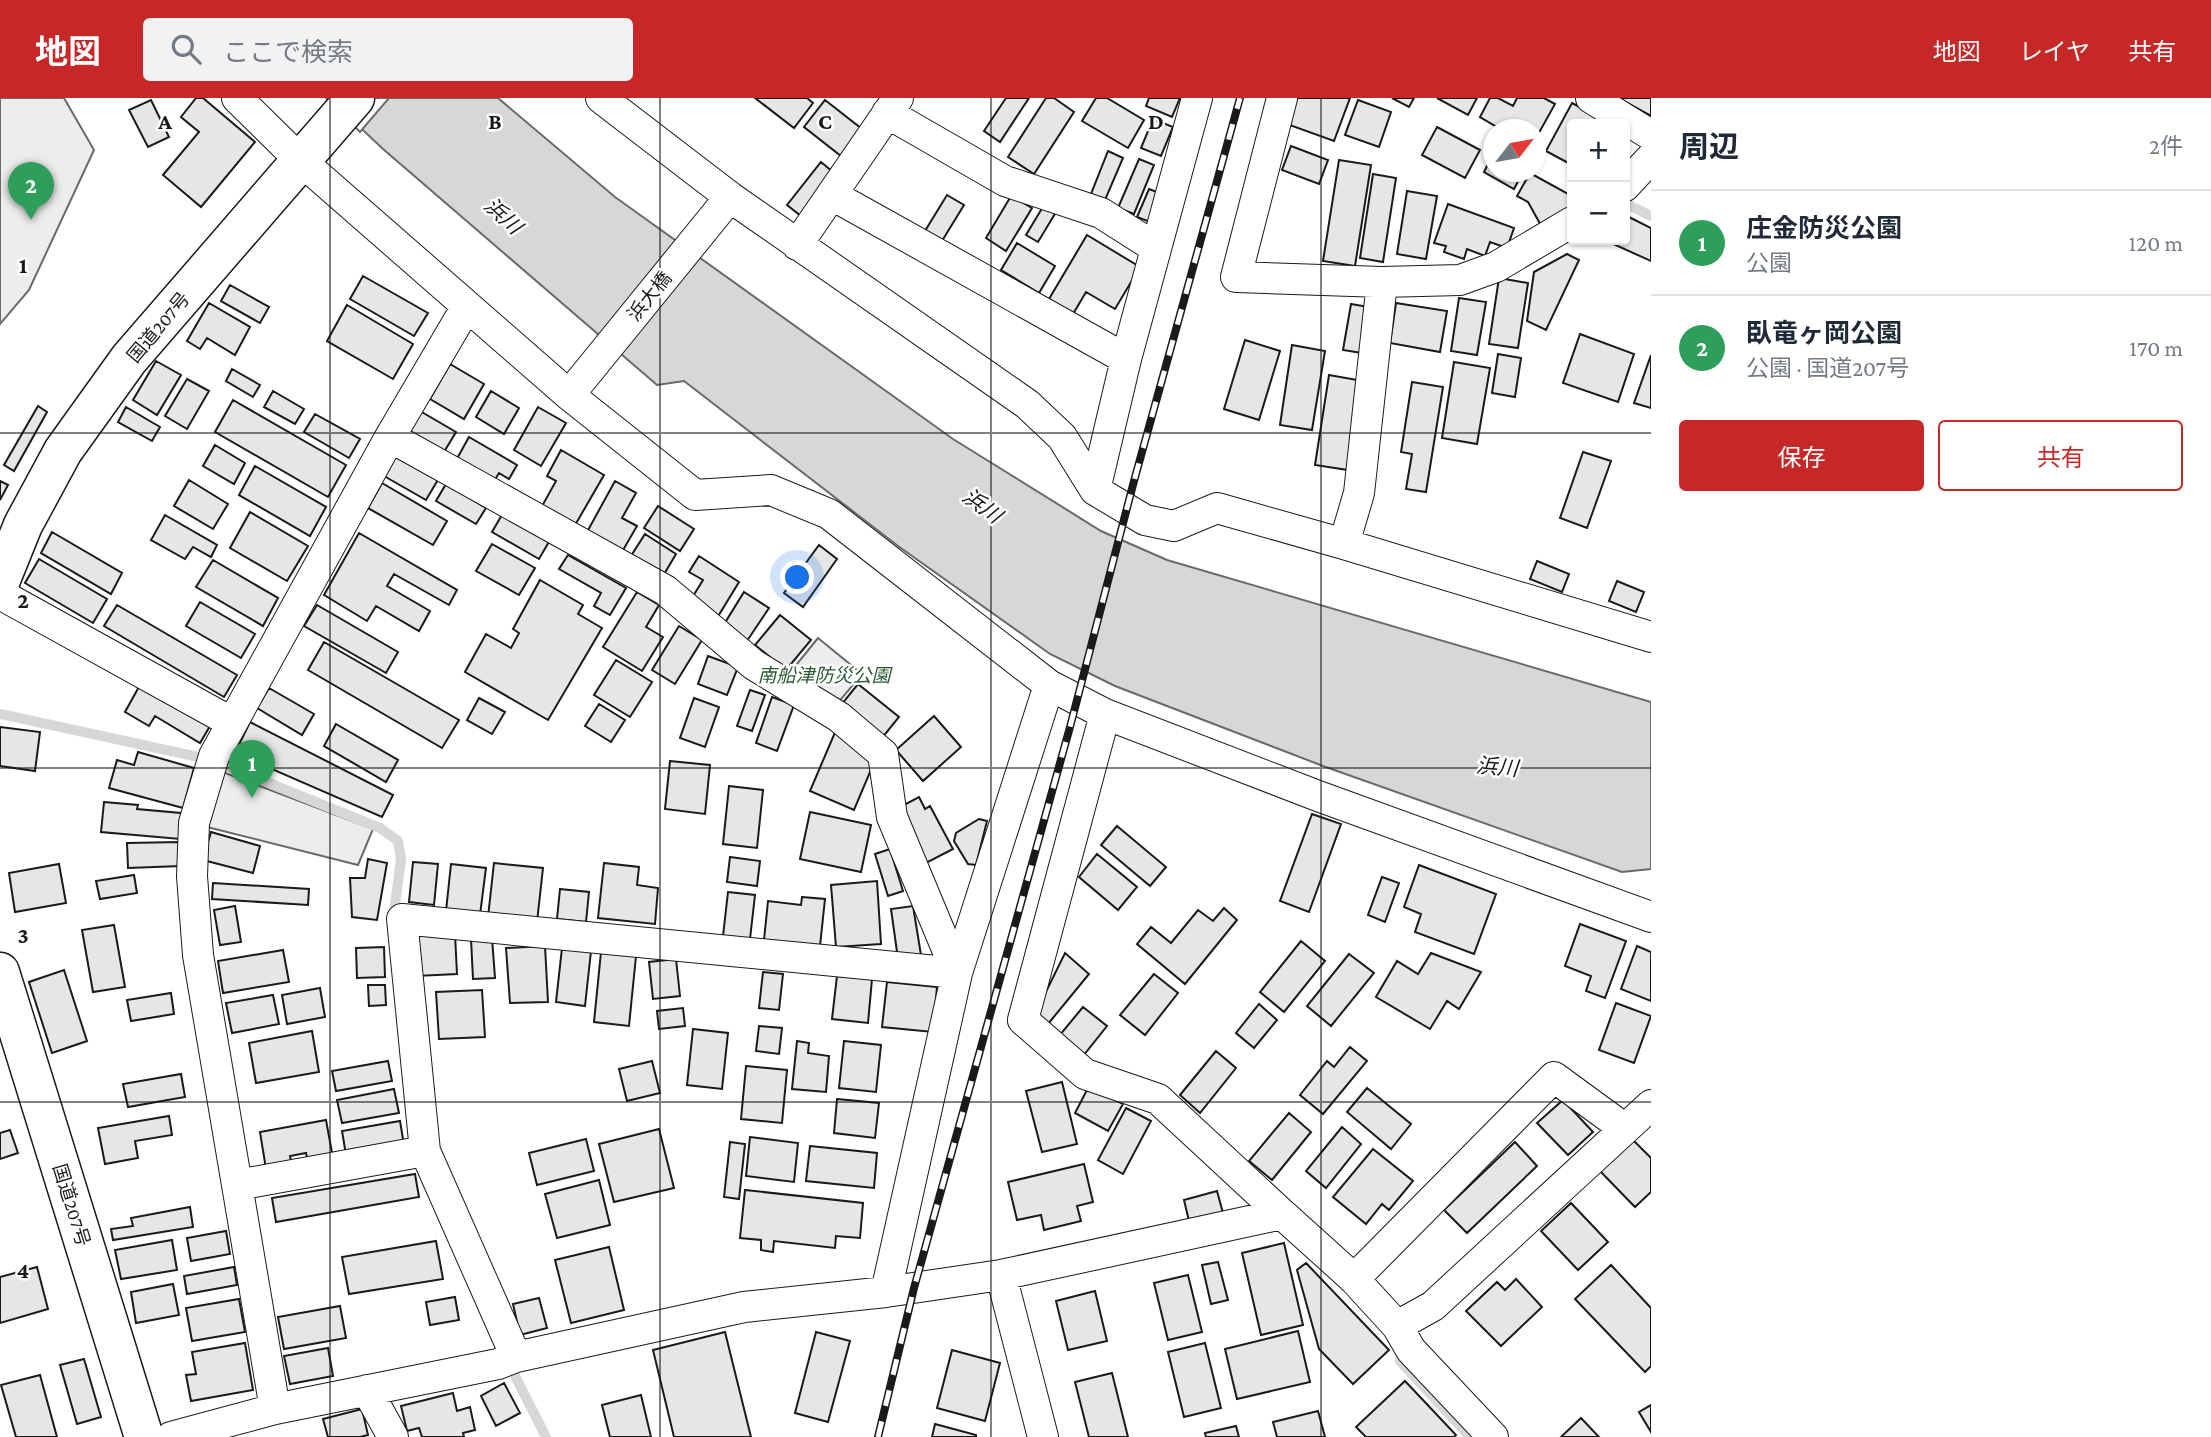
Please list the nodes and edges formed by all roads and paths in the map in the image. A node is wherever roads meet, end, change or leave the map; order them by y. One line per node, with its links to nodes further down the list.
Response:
1 (237, 98): 9 (street)
2 (355, 98): 9 (highway, 国道207号)
3 (601, 98): 13 (street)
4 (1197, 98): 16 (street)
5 (1282, 98): 17 (street)
6 (1591, 98): 8 (street)
7 (892, 106): 12 (street); 16 (street)
8 (1651, 135)
9 (305, 153): 18 (street); 24 (highway, 国道207号)
10 (1651, 158): 11 (street)
11 (1629, 182)
12 (832, 195): 15 (street); 19 (street)
13 (730, 197): 15 (street); 20 (street, 浜大橋)
14 (1567, 225): 17 (street)
15 (797, 245): 22 (street)
16 (1156, 248): 19 (street)
17 (1382, 282): 23 (street)
18 (467, 306): 20 (street); 21 (street)
19 (1126, 359): 22 (street)
20 (569, 395): 27 (street)
21 (390, 437): 29 (street); 32 (street)
22 (1095, 490): 23 (street)
23 (1344, 544): 26 (street)
24 (0, 582)
25 (0, 594): 29 (street)
26 (1651, 637)
27 (1049, 685): 28 (street); 32 (street)
28 (1105, 714): 30 (street); 37 (street)
29 (232, 722): 36 (street)
30 (1651, 917)
31 (0, 972): 45 (highway, 国道207号)
32 (957, 973): 35 (street); 40 (street)
33 (1651, 1105): 34 (street)
34 (1625, 1129): 39 (street); 41 (street)
35 (416, 1153): 36 (street); 42 (street)
36 (237, 1185): 44 (street)
37 (1282, 1214): 38 (street); 39 (street)
38 (1001, 1275): 40 (street); 48 (street)
39 (1354, 1279): 41 (street)
40 (886, 1292): 42 (street)
41 (1396, 1326): 49 (street)
42 (507, 1361): 43 (street)
43 (367, 1390): 44 (street); 47 (street)
44 (275, 1409): 46 (street)
45 (144, 1437)
46 (172, 1437)
47 (393, 1437)
48 (1042, 1437)
49 (1493, 1437)

